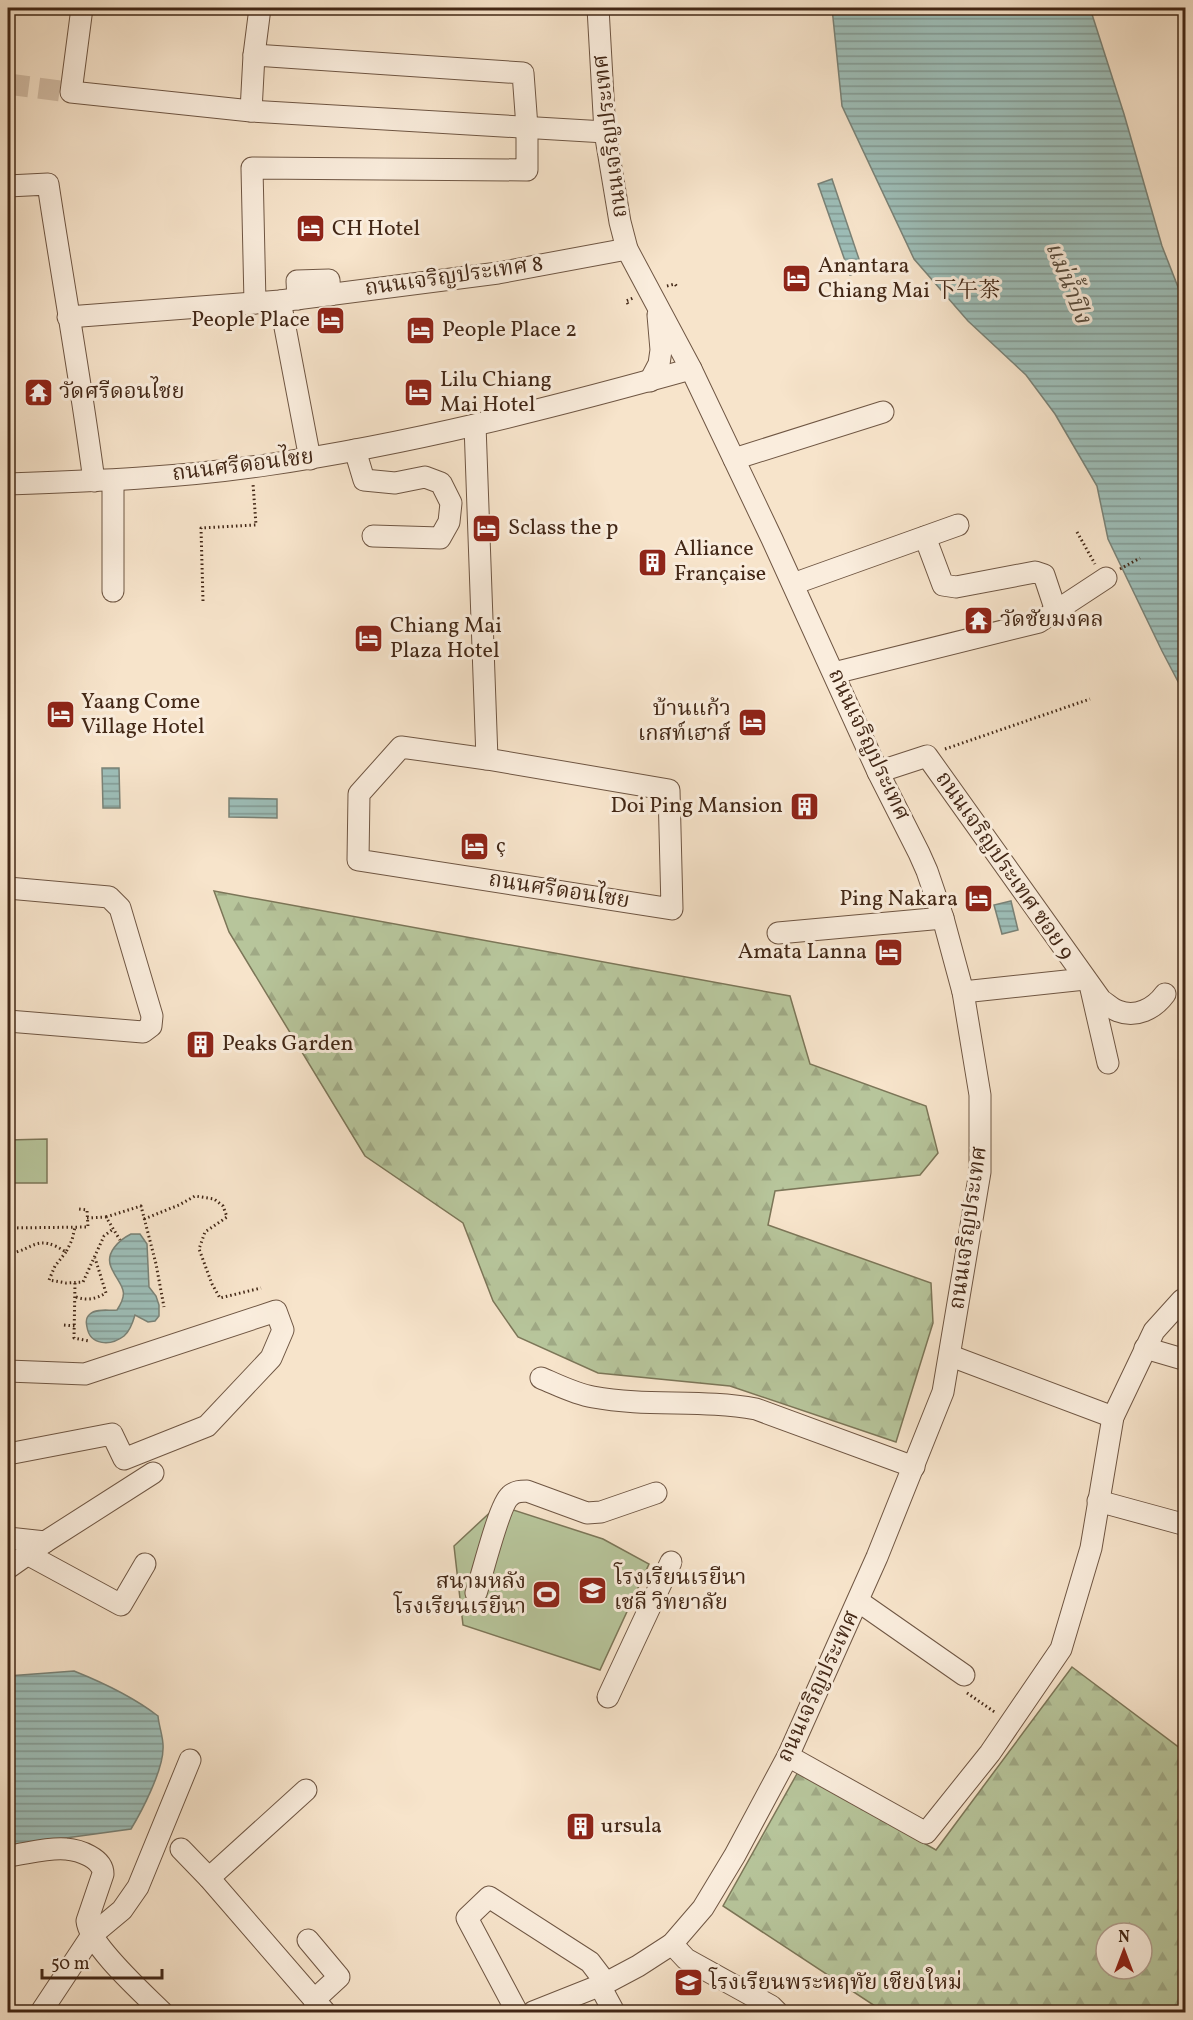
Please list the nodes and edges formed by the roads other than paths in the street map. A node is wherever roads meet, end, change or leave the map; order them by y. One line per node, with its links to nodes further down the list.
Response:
1 (82, 8): 5 (street)
2 (260, 8): 4 (street)
3 (598, 8): 7 (street, ถนนเจริญประเทศ)
4 (254, 55): 5 (street); 6 (street)
5 (252, 111): 6 (street)
6 (527, 127): 7 (street); 11 (street)
7 (605, 132): 9 (street, ถนนเจริญประเทศ)
8 (8, 186): 13 (street)
9 (627, 249): 10 (street, ถนนเจริญประเทศ 8); 12 (street, ถนนเจริญประเทศ)
10 (289, 300): 11 (street, ถนนเจริญประเทศ 8); 19 (street)
11 (255, 303): 13 (street, ถนนเจริญประเทศ 8)
12 (658, 308): 14 (street, ถนนเจริญประเทศ); 15 (street)
13 (68, 317): 21 (street)
14 (691, 369): 15 (street, ถนนศรีดอนไชย); 20 (street, ถนนเจริญประเทศ)
15 (650, 381): 17 (street, ถนนศรีดอนไชย)
16 (883, 412): 20 (street)
17 (475, 425): 18 (street, ถนนศรีดอนไชย); 31 (street)
18 (355, 450): 19 (street, ถนนศรีดอนไชย); 24 (street)
19 (310, 459): 21 (street, ถนนศรีดอนไชย)
20 (734, 459): 27 (street, ถนนเจริญประเทศ)
21 (103, 481): 22 (street, ถนนศรีดอนไชย); 28 (street)
22 (8, 484)
23 (958, 525): 25 (street)
24 (373, 536)
25 (925, 537): 27 (street); 29 (street)
26 (1105, 578): 29 (street)
27 (793, 584): 30 (street, ถนนเจริญประเทศ)
28 (113, 591)
29 (1056, 611): 30 (street)
30 (834, 673): 32 (street, ถนนเจริญประเทศ)
31 (486, 759): 31 (street, ถนนศรีดอนไชย)
32 (878, 772): 34 (street, ถนนเจริญประเทศ); 36 (street, ถนนเจริญประเทศ ซอย 9)
33 (8, 888): 39 (street)
34 (943, 918): 35 (street); 37 (street, ถนนเจริญประเทศ)
35 (778, 933)
36 (1088, 983): 37 (street); 38 (street); 40 (street)
37 (963, 992): 43 (street, ถนนเจริญประเทศ)
38 (1165, 994)
39 (8, 1021)
40 (1108, 1063)
41 (1182, 1300): 42 (street)
42 (1145, 1348): 44 (street); 47 (street)
43 (951, 1356): 47 (street); 49 (street, ถนนเจริญประเทศ)
44 (1185, 1360)
45 (8, 1371): 48 (street)
46 (541, 1378): 49 (street)
47 (1113, 1418): 52 (street)
48 (8, 1454)
49 (914, 1467): 61 (street, ถนนเจริญประเทศ)
50 (153, 1473): 55 (street)
51 (656, 1493): 60 (street)
52 (1098, 1502): 53 (street); 64 (street)
53 (1185, 1525)
54 (8, 1538): 55 (street)
55 (45, 1542): 56 (street)
56 (27, 1554): 58 (street); 59 (street)
57 (671, 1562): 63 (street)
58 (145, 1564)
59 (8, 1568)
60 (476, 1593)
61 (858, 1601): 62 (street); 64 (street, ถนนเจริญประเทศ)
62 (965, 1683)
63 (608, 1697)
64 (788, 1756): 72 (street, ถนนเจริญประเทศ)
65 (190, 1760): 70 (street)
66 (306, 1790): 69 (street)
67 (181, 1849): 69 (street)
68 (8, 1856): 70 (street)
69 (208, 1878): 74 (street)
70 (92, 1935): 75 (street); 76 (street)
71 (308, 1940): 74 (street)
72 (672, 1944): 73 (street, ถนนเจริญประเทศ); 80 (street)
73 (603, 1985): 77 (street); 78 (street, ถนนเจริญประเทศ); 79 (street)
74 (320, 2006)
75 (41, 2013)
76 (162, 2013)
77 (517, 2013)
78 (533, 2013)
79 (614, 2013)
80 (777, 2013)

